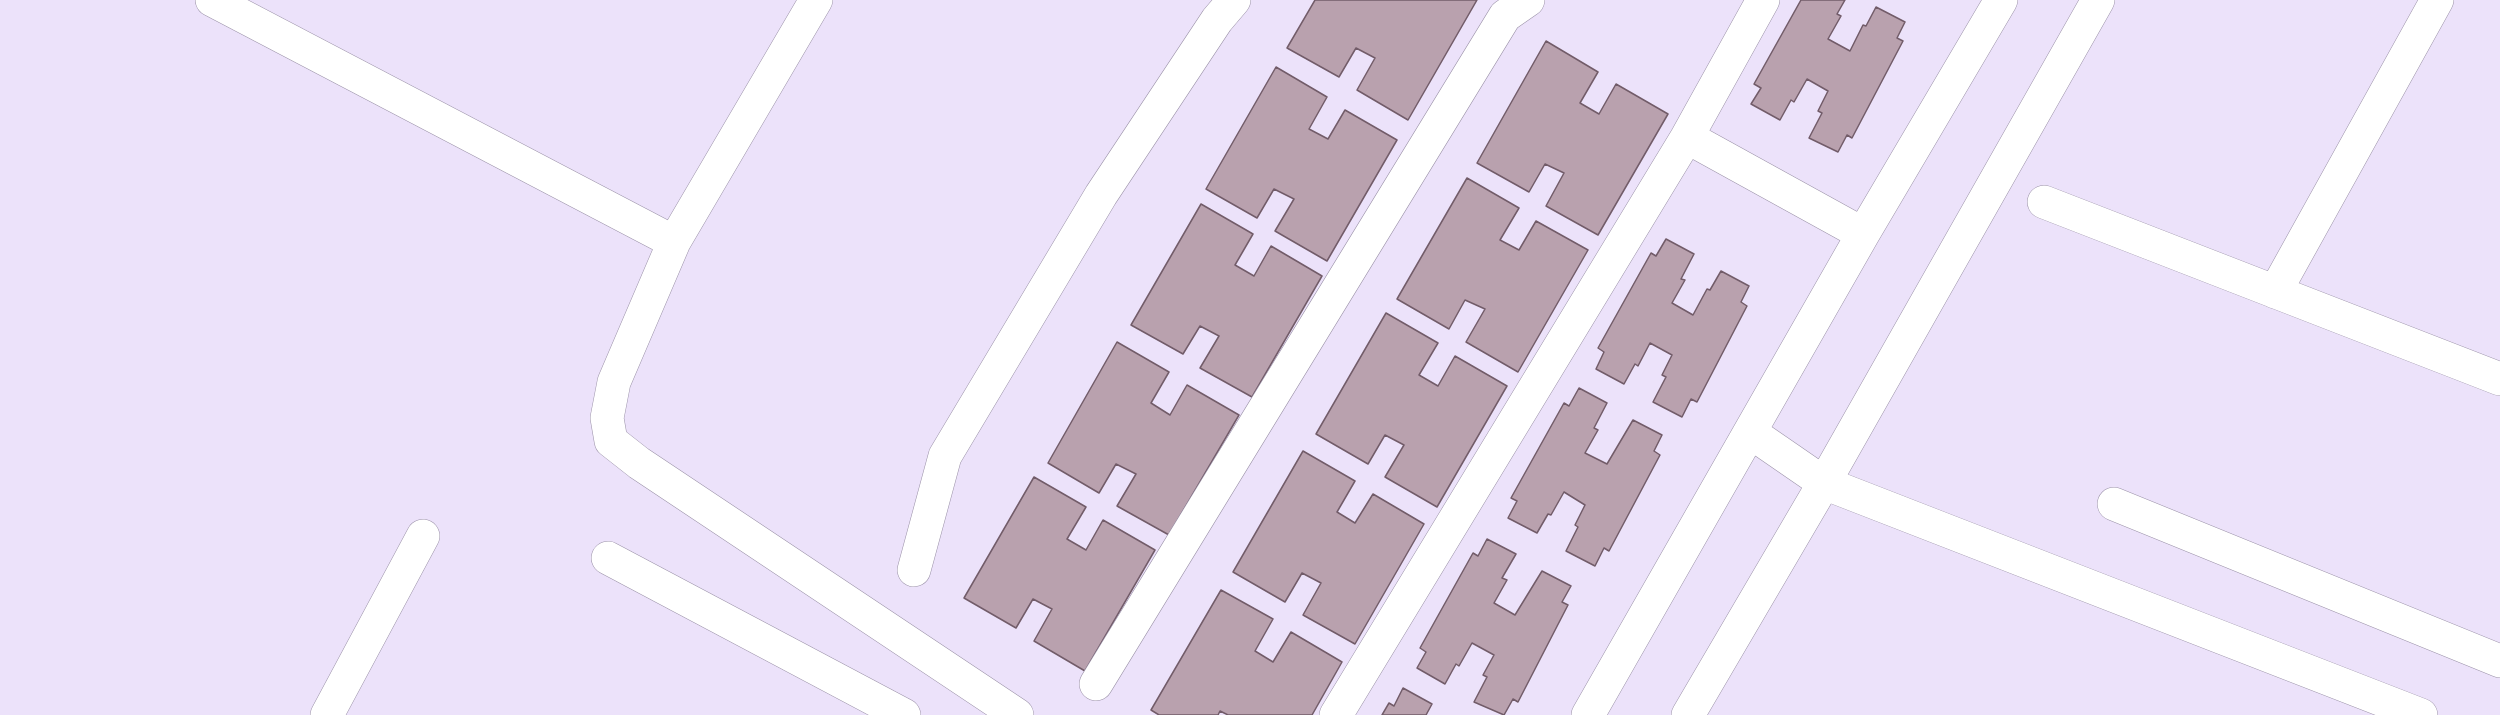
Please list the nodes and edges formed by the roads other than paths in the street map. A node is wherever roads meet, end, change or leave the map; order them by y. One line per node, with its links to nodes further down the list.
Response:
1 (212, 0): 12 (street)
2 (816, 0): 12 (street)
3 (1234, 0): 20 (street)
4 (1763, 0): 9 (street)
5 (2001, 0): 11 (street)
6 (2098, 0): 16 (street)
7 (2437, 0): 13 (street)
8 (1506, 6): 22 (street)
9 (1688, 136): 11 (street); 26 (street)
10 (2043, 202): 13 (street)
11 (1863, 234): 15 (street)
12 (674, 242): 25 (street)
13 (2275, 292): 14 (street)
14 (2500, 379)
15 (1750, 432): 16 (street); 27 (street)
16 (1824, 483): 28 (street); 29 (street)
17 (2114, 504): 21 (street)
18 (423, 536): 23 (street)
19 (608, 558): 24 (street)
20 (914, 570)
21 (2500, 661)
22 (1096, 684)
23 (327, 715)
24 (904, 715)
25 (1017, 715)
26 (1336, 715)
27 (1588, 715)
28 (1688, 715)
29 (2421, 715)

